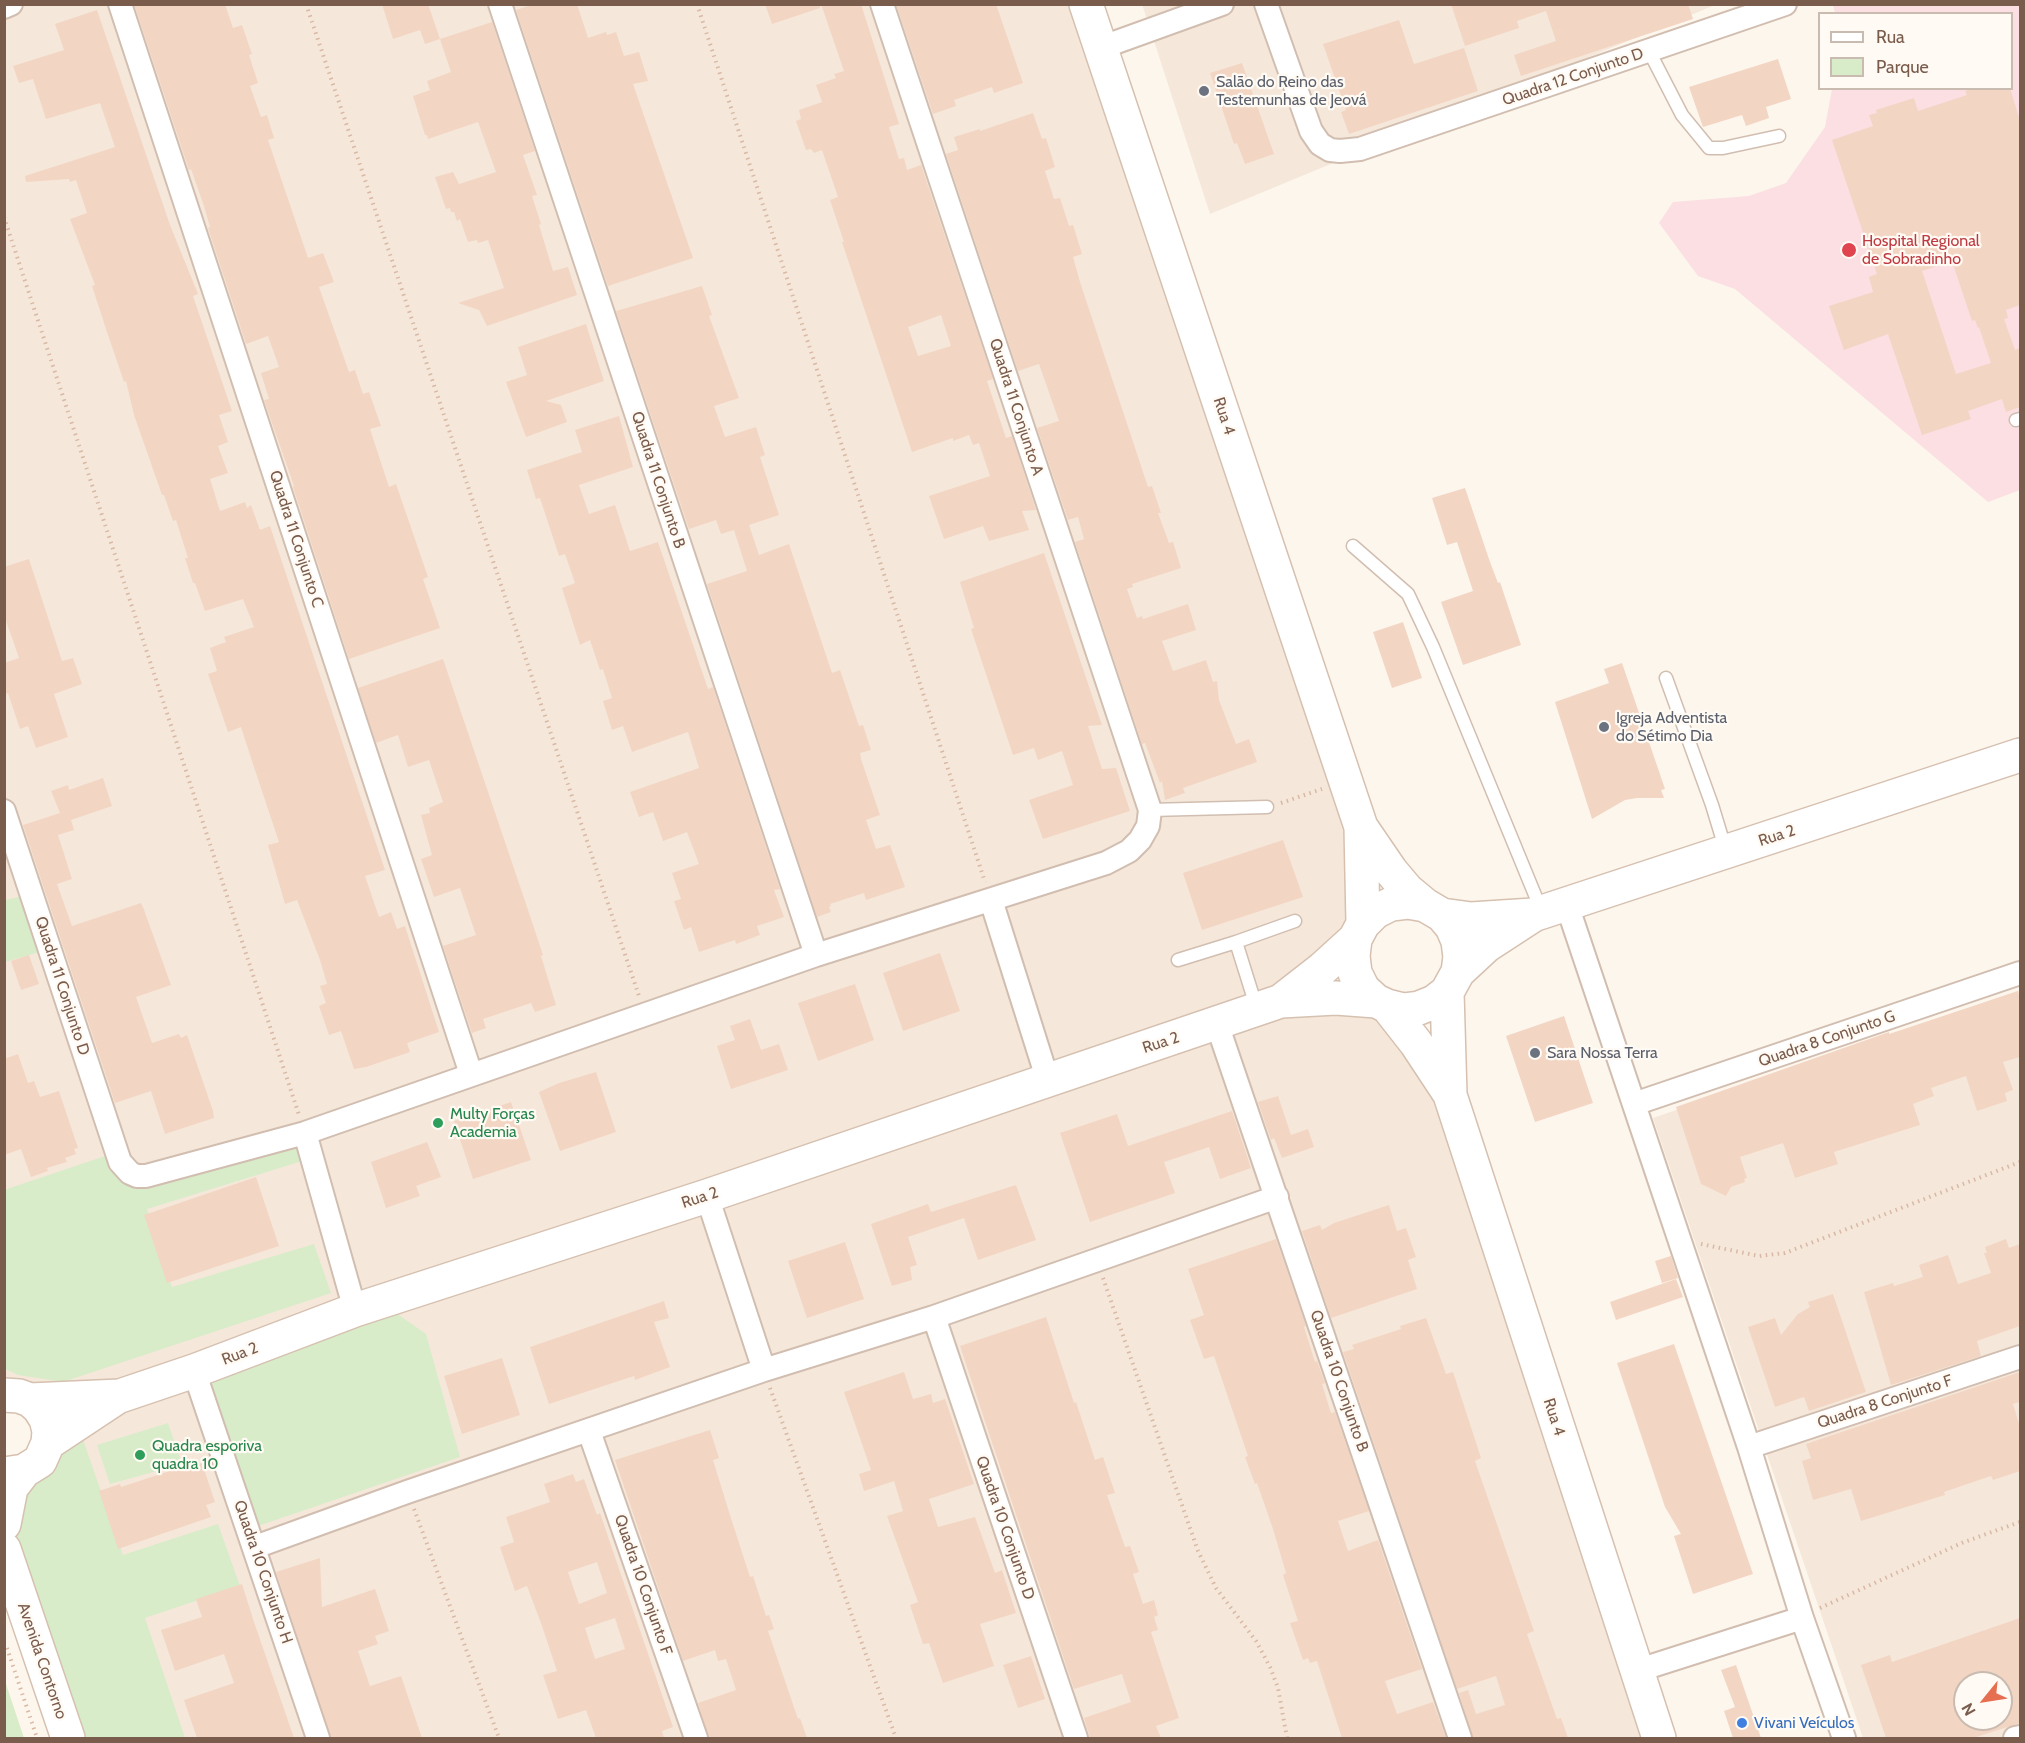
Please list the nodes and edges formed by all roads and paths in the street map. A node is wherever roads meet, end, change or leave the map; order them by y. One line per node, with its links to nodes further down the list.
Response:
1 (12, 4): 11 (street)
2 (120, 4): 39 (street, Quadra 11 Conjunto C)
3 (306, 4): 37 (path)
4 (500, 4): 31 (street, Quadra 11 Conjunto B)
5 (697, 4): 25 (path)
6 (882, 4): 21 (street, Quadra 11 Conjunto A)
7 (1086, 4): 12 (street, Rua 4)
8 (1222, 4): 12 (street)
9 (1266, 4): 13 (street, Quadra 12 Conjunto D)
10 (1785, 4): 13 (street, Quadra 12 Conjunto D)
11 (4, 7)
12 (1100, 48): 19 (street, Rua 4)
13 (1649, 51): 14 (lane)
14 (1779, 136)
15 (4, 217): 43 (path)
16 (1353, 546): 27 (lane)
17 (1666, 678): 24 (lane)
18 (2020, 755): 24 (street, Rua 2)
19 (1346, 782): 20 (path); 23 (street, Rua 4)
20 (1267, 807): 21 (lane)
21 (1150, 810): 25 (street)
22 (4, 811): 43 (street, Quadra 11 Conjunto D)
23 (1361, 827): 26 (street); 29 (street)
24 (1727, 853): 27 (street, Rua 2)
25 (991, 900): 31 (street); 40 (street)
26 (1433, 910): 27 (street); 29 (street); 34 (street)
27 (1547, 911): 34 (street); 42 (street)
28 (1295, 921): 30 (lane)
29 (1359, 931): 35 (street); 36 (street)
30 (1236, 942): 32 (lane); 36 (lane)
31 (816, 955): 37 (street)
32 (1178, 960)
33 (2020, 973): 42 (street, Quadra 8 Conjunto G)
34 (1452, 982): 35 (street); 41 (street)
35 (1382, 1003): 36 (street); 41 (street)
36 (1269, 1005): 38 (street, Rua 2)
37 (645, 1014): 39 (street)
38 (1217, 1024): 40 (street, Rua 2); 46 (street, Quadra 10 Conjunto B)
39 (471, 1074): 43 (street)
40 (1048, 1081): 45 (street, Rua 2)
41 (1450, 1095): 67 (street, Rua 4)
42 (1634, 1104): 47 (street)
43 (305, 1133): 49 (street)
44 (2020, 1162): 47 (path)
45 (707, 1196): 49 (street, Rua 2); 52 (street)
46 (1277, 1197): 48 (street); 77 (street, Quadra 10 Conjunto B)
47 (1680, 1242): 58 (street)
48 (1097, 1260): 50 (street); 76 (path)
49 (355, 1310): 53 (street, Rua 2)
50 (934, 1317): 52 (street); 75 (street, Quadra 10 Conjunto D)
51 (2020, 1357): 58 (street, Quadra 8 Conjunto F)
52 (764, 1370): 56 (street); 74 (path)
53 (194, 1371): 54 (street, Rua 2); 63 (street, Quadra 10 Conjunto H)
54 (120, 1396): 55 (street, Rua 2); 57 (street, Rua 2)
55 (17, 1398): 57 (street)
56 (590, 1431): 60 (street); 73 (street, Quadra 10 Conjunto F)
57 (48, 1443): 59 (street)
58 (1749, 1447): 65 (street)
59 (14, 1473): 62 (street)
60 (407, 1492): 63 (street); 72 (path)
61 (2020, 1522): 65 (path)
62 (4, 1524)
63 (255, 1547): 71 (street, Quadra 10 Conjunto H)
64 (4, 1549): 70 (street, Avenida Contorno)
65 (1802, 1618): 67 (street); 79 (street)
66 (4, 1639): 69 (path)
67 (1636, 1671): 78 (street, Rua 4)
68 (2020, 1737): 80 (street)
69 (37, 1738)
70 (68, 1738)
71 (318, 1738)
72 (499, 1738)
73 (696, 1738)
74 (896, 1738)
75 (1076, 1738)
76 (1287, 1738)
77 (1460, 1738)
78 (1659, 1738)
79 (1844, 1738)
80 (2015, 1738)

